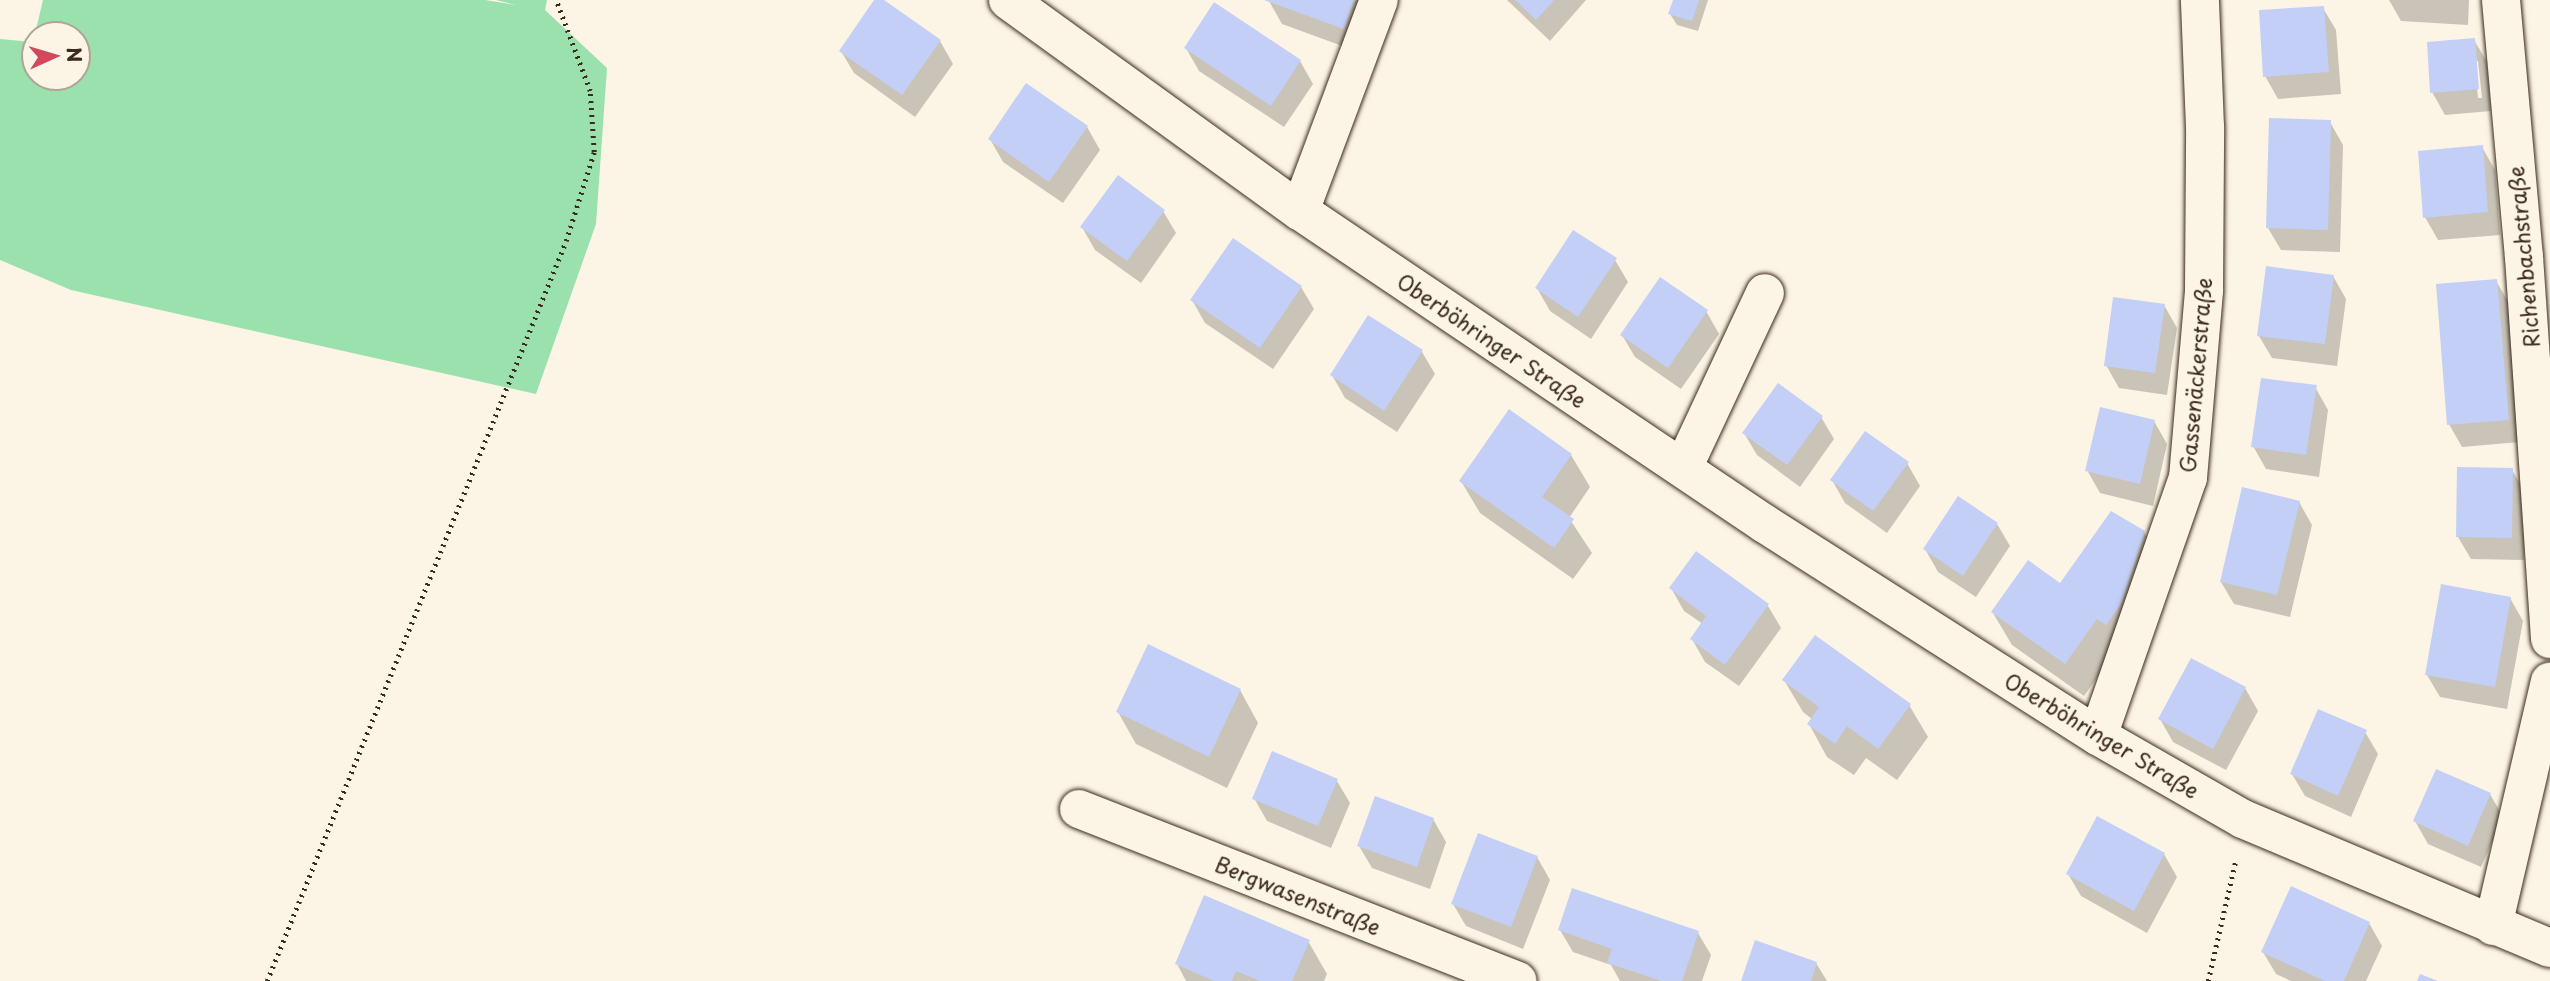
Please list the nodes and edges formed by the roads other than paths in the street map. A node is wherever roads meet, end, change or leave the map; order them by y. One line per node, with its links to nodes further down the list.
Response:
1 (1008, 0): 5 (street, Oberböhringer Straße)
2 (1379, 0): 5 (street)
3 (2200, 0): 11 (street, Gassenäckerstraße)
4 (2501, 0): 6 (street, Richenbachstraße)
5 (1300, 211): 8 (street, Oberböhringer Straße)
6 (2537, 259): 9 (street, Richenbachstraße)
7 (1765, 293): 8 (street)
8 (1683, 468): 11 (street, Oberböhringer Straße)
9 (2550, 639)
10 (2550, 682): 13 (street)
11 (2098, 736): 13 (street, Oberböhringer Straße)
12 (1079, 808): 15 (street, Bergwasenstraße)
13 (2493, 926): 14 (street, Oberböhringer Straße)
14 (2550, 948)
15 (1517, 981)

